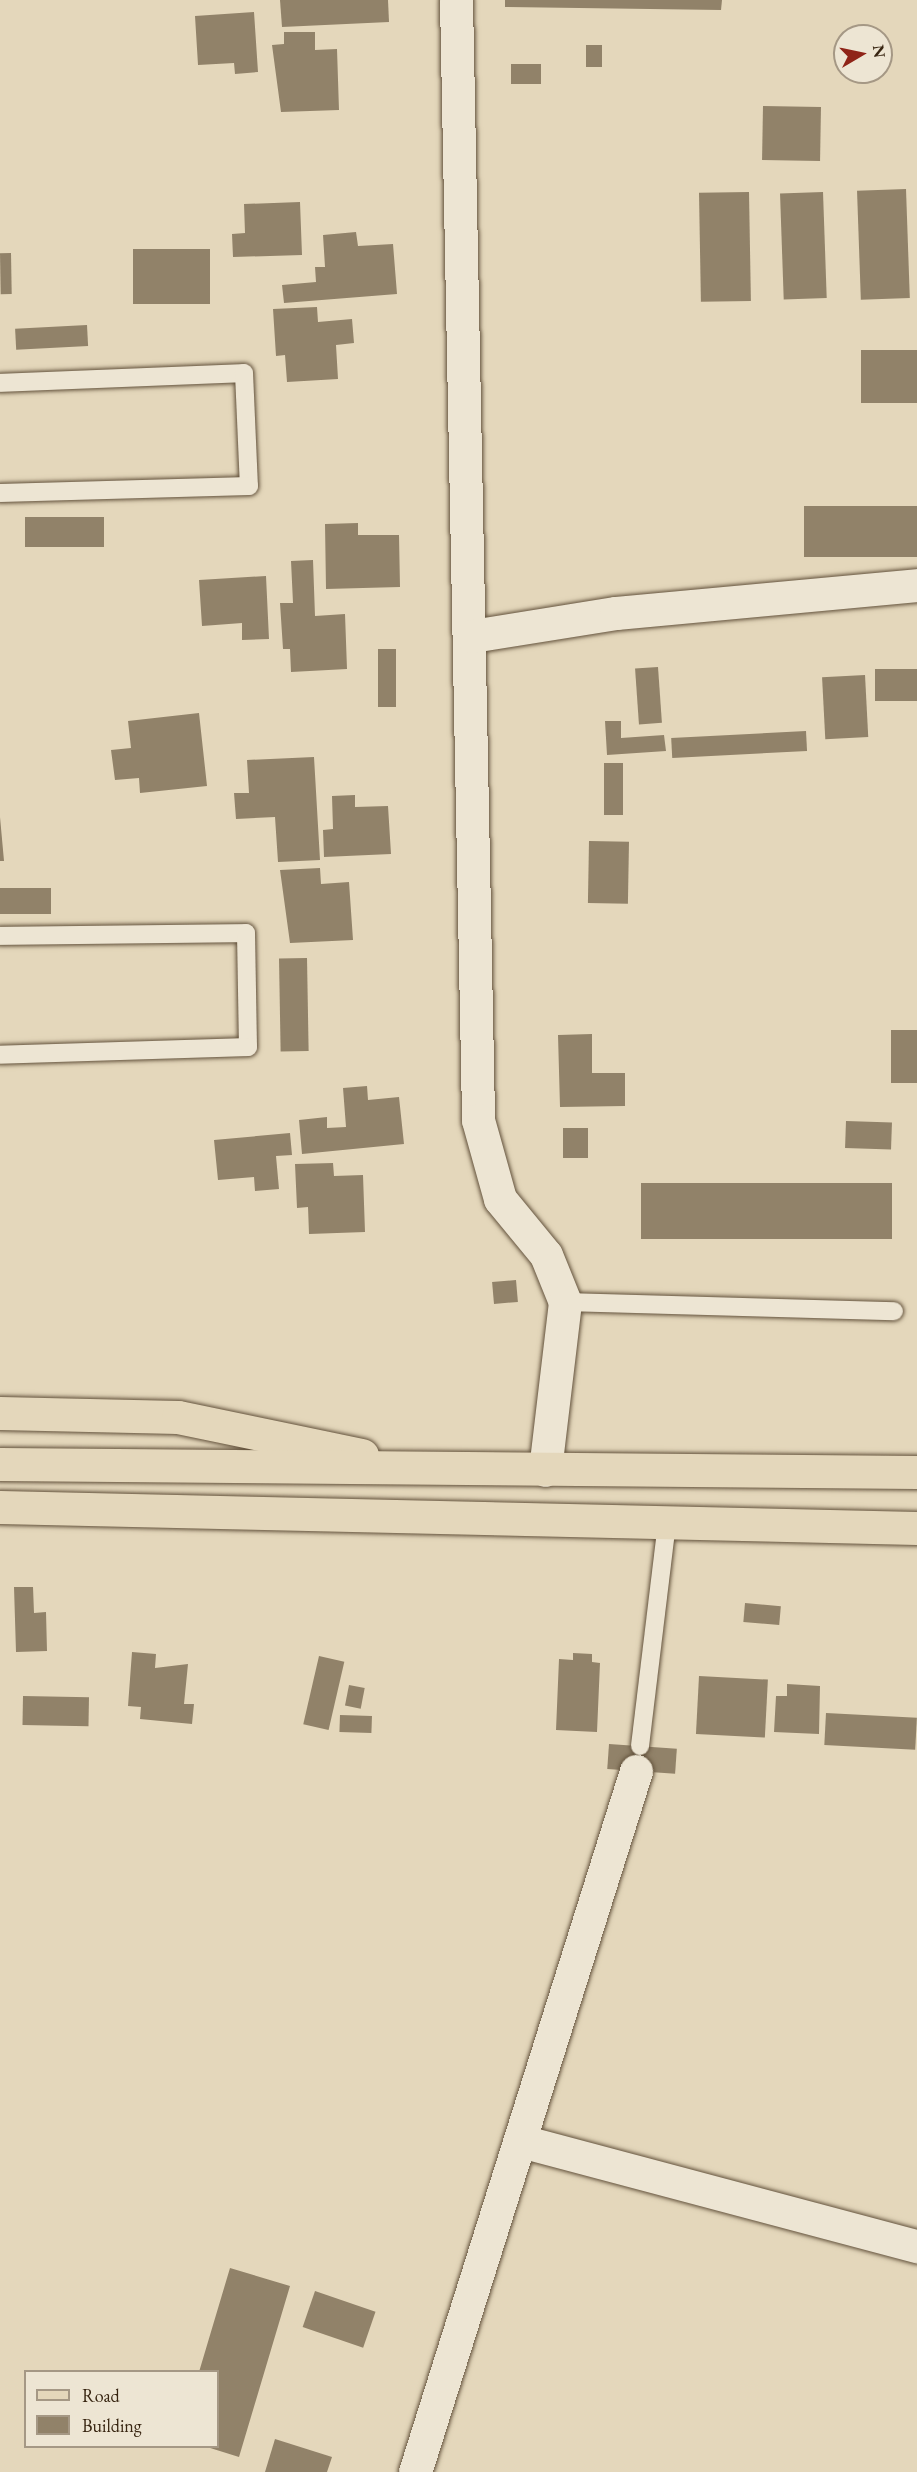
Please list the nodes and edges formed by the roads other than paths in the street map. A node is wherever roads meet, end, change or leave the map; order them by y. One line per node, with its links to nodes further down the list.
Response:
1 (456, 0): 5 (street)
2 (0, 383): 3 (lane)
3 (0, 493)
4 (917, 585): 5 (street)
5 (472, 636): 8 (street)
6 (0, 936): 7 (lane)
7 (0, 1055)
8 (565, 1302): 9 (lane); 12 (street)
9 (894, 1311)
10 (0, 1413): 13 (main road)
11 (0, 1464): 13 (main road)
12 (545, 1470): 13 (main road); 14 (main road)
13 (438, 1471)
14 (917, 1472)
15 (0, 1507): 16 (main road)
16 (668, 1524): 17 (main road); 18 (lane)
17 (917, 1528)
18 (638, 1759): 19 (street)
19 (521, 2141): 20 (street); 21 (street)
20 (917, 2246)
21 (415, 2472)

